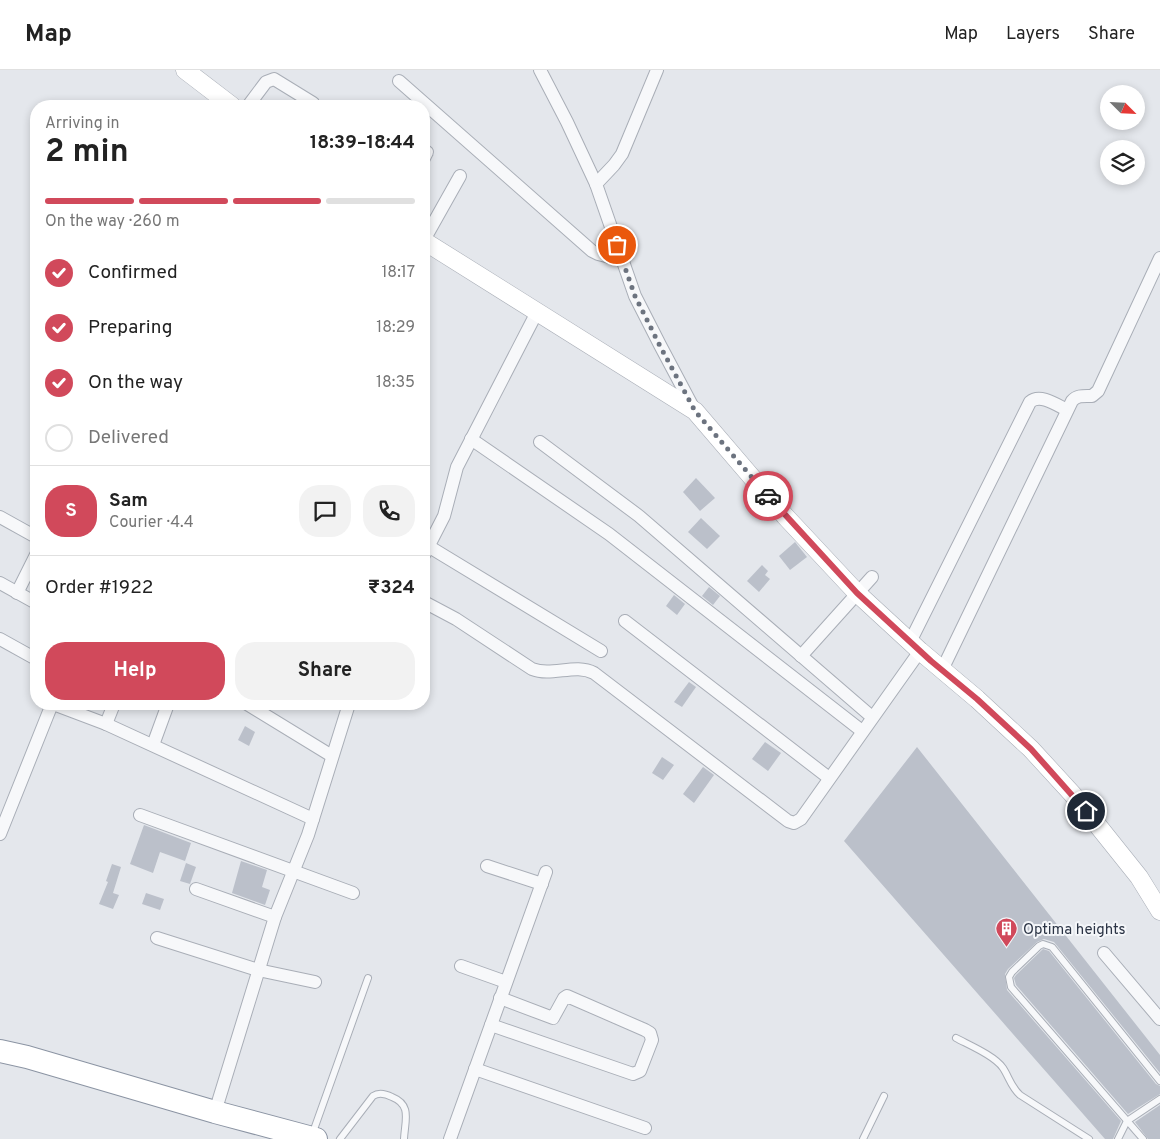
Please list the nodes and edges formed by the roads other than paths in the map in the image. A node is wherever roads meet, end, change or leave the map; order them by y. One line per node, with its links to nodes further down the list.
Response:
1 (540, 70): 11 (street)
2 (657, 70): 11 (street)
3 (192, 72): 5 (street)
4 (399, 81): 8 (street)
5 (225, 100)
6 (252, 100): 7 (street)
7 (308, 100)
8 (421, 100)
9 (430, 108): 15 (street)
10 (460, 176): 12 (street)
11 (596, 184): 15 (street)
12 (430, 230)
13 (430, 245): 16 (street)
14 (1160, 258): 17 (street)
15 (622, 260): 18 (street)
16 (537, 312): 18 (street); 19 (street)
17 (1067, 410): 34 (street); 38 (street)
18 (695, 411): 29 (street)
19 (471, 439): 23 (street); 47 (street)
20 (540, 442): 37 (street)
21 (0, 517): 22 (street)
22 (30, 534)
23 (430, 543)
24 (430, 553): 35 (street)
25 (30, 568): 28 (street)
26 (872, 577): 29 (street)
27 (0, 583): 28 (street)
28 (17, 593): 30 (street)
29 (857, 593): 34 (street); 37 (street)
30 (30, 601)
31 (430, 605): 50 (street)
32 (624, 622): 50 (street)
33 (0, 639): 36 (street)
34 (915, 647): 38 (street); 45 (street)
35 (601, 651)
36 (30, 656)
37 (800, 656): 45 (street)
38 (942, 670): 58 (street)
39 (51, 710): 53 (street)
40 (69, 710): 46 (street)
41 (112, 710): 46 (street)
42 (166, 710): 48 (street)
43 (256, 710): 49 (street)
44 (347, 710): 49 (street)
45 (872, 717): 47 (street)
46 (106, 724): 48 (street)
47 (862, 731): 50 (street)
48 (153, 745): 52 (street)
49 (332, 756): 52 (street)
50 (830, 778)
51 (140, 816): 55 (street)
52 (313, 819): 55 (street)
53 (0, 834)
54 (487, 866): 66 (street)
55 (294, 870): 57 (street); 59 (street)
56 (196, 889): 59 (street)
57 (353, 893)
58 (1160, 911)
59 (275, 917): 63 (street)
60 (157, 938): 63 (street)
61 (1104, 953): 68 (street)
62 (461, 966): 66 (street)
63 (258, 970): 65 (street); 76 (street)
64 (368, 978): 79 (lane)
65 (315, 982)
66 (506, 982): 67 (street)
67 (500, 998): 69 (street); 69 (street)
68 (1160, 1019)
69 (491, 1025): 72 (street)
70 (956, 1038): 84 (lane)
71 (0, 1052): 76 (highway)
72 (475, 1069): 78 (street); 82 (street)
73 (1160, 1081): 77 (lane)
74 (884, 1096): 83 (lane)
75 (1160, 1099): 77 (lane)
76 (215, 1112): 79 (highway)
77 (1127, 1120): 85 (lane); 86 (lane)
78 (645, 1128)
79 (313, 1138)
80 (340, 1139): 81 (lane)
81 (404, 1139)
82 (450, 1139)
83 (863, 1139)
84 (1090, 1139)
85 (1118, 1139)
86 (1143, 1139)

